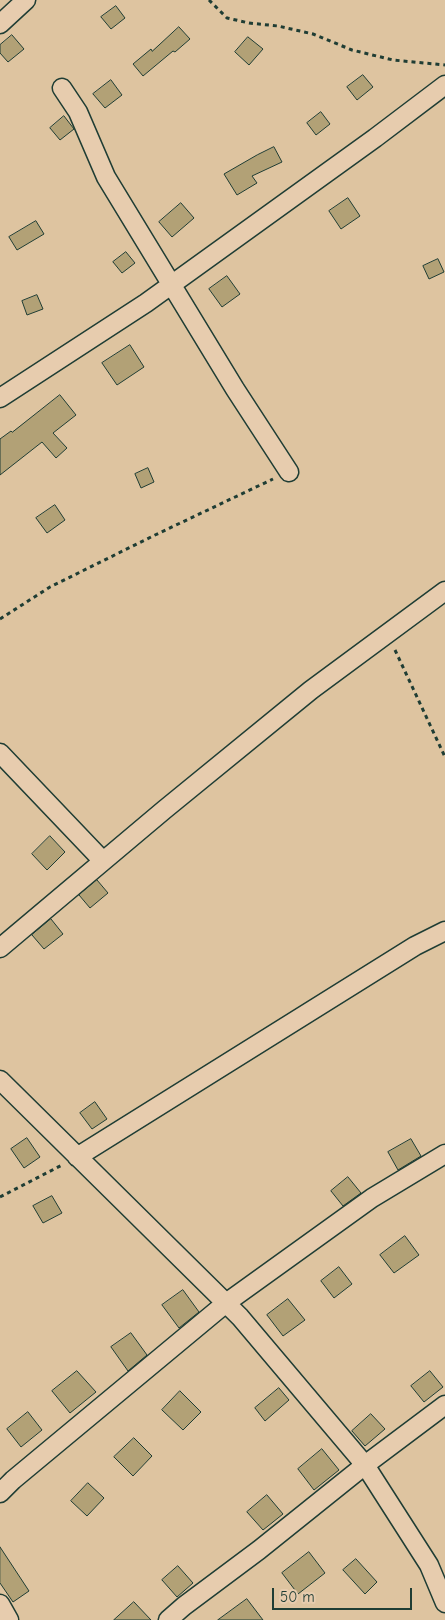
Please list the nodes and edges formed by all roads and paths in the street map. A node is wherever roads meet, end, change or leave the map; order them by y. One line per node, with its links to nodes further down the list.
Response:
1 (26, 0): 3 (street)
2 (208, 0): 4 (path)
3 (0, 24)
4 (445, 65)
5 (445, 85): 7 (street)
6 (62, 88): 7 (street)
7 (170, 285): 8 (street); 9 (street)
8 (0, 398)
9 (289, 472): 11 (path)
10 (445, 591): 12 (street)
11 (0, 619)
12 (387, 634): 14 (path); 15 (street)
13 (0, 753): 15 (street)
14 (445, 757)
15 (103, 861): 17 (street)
16 (445, 931): 20 (street)
17 (0, 948)
18 (0, 1080): 20 (street)
19 (445, 1154): 22 (street)
20 (77, 1157): 21 (path); 22 (street)
21 (0, 1197)
22 (226, 1304): 24 (street); 25 (street)
23 (445, 1405): 24 (street)
24 (365, 1465): 26 (street); 29 (street)
25 (0, 1493)
26 (445, 1603)
27 (0, 1604): 28 (street)
28 (9, 1620)
29 (168, 1620)

